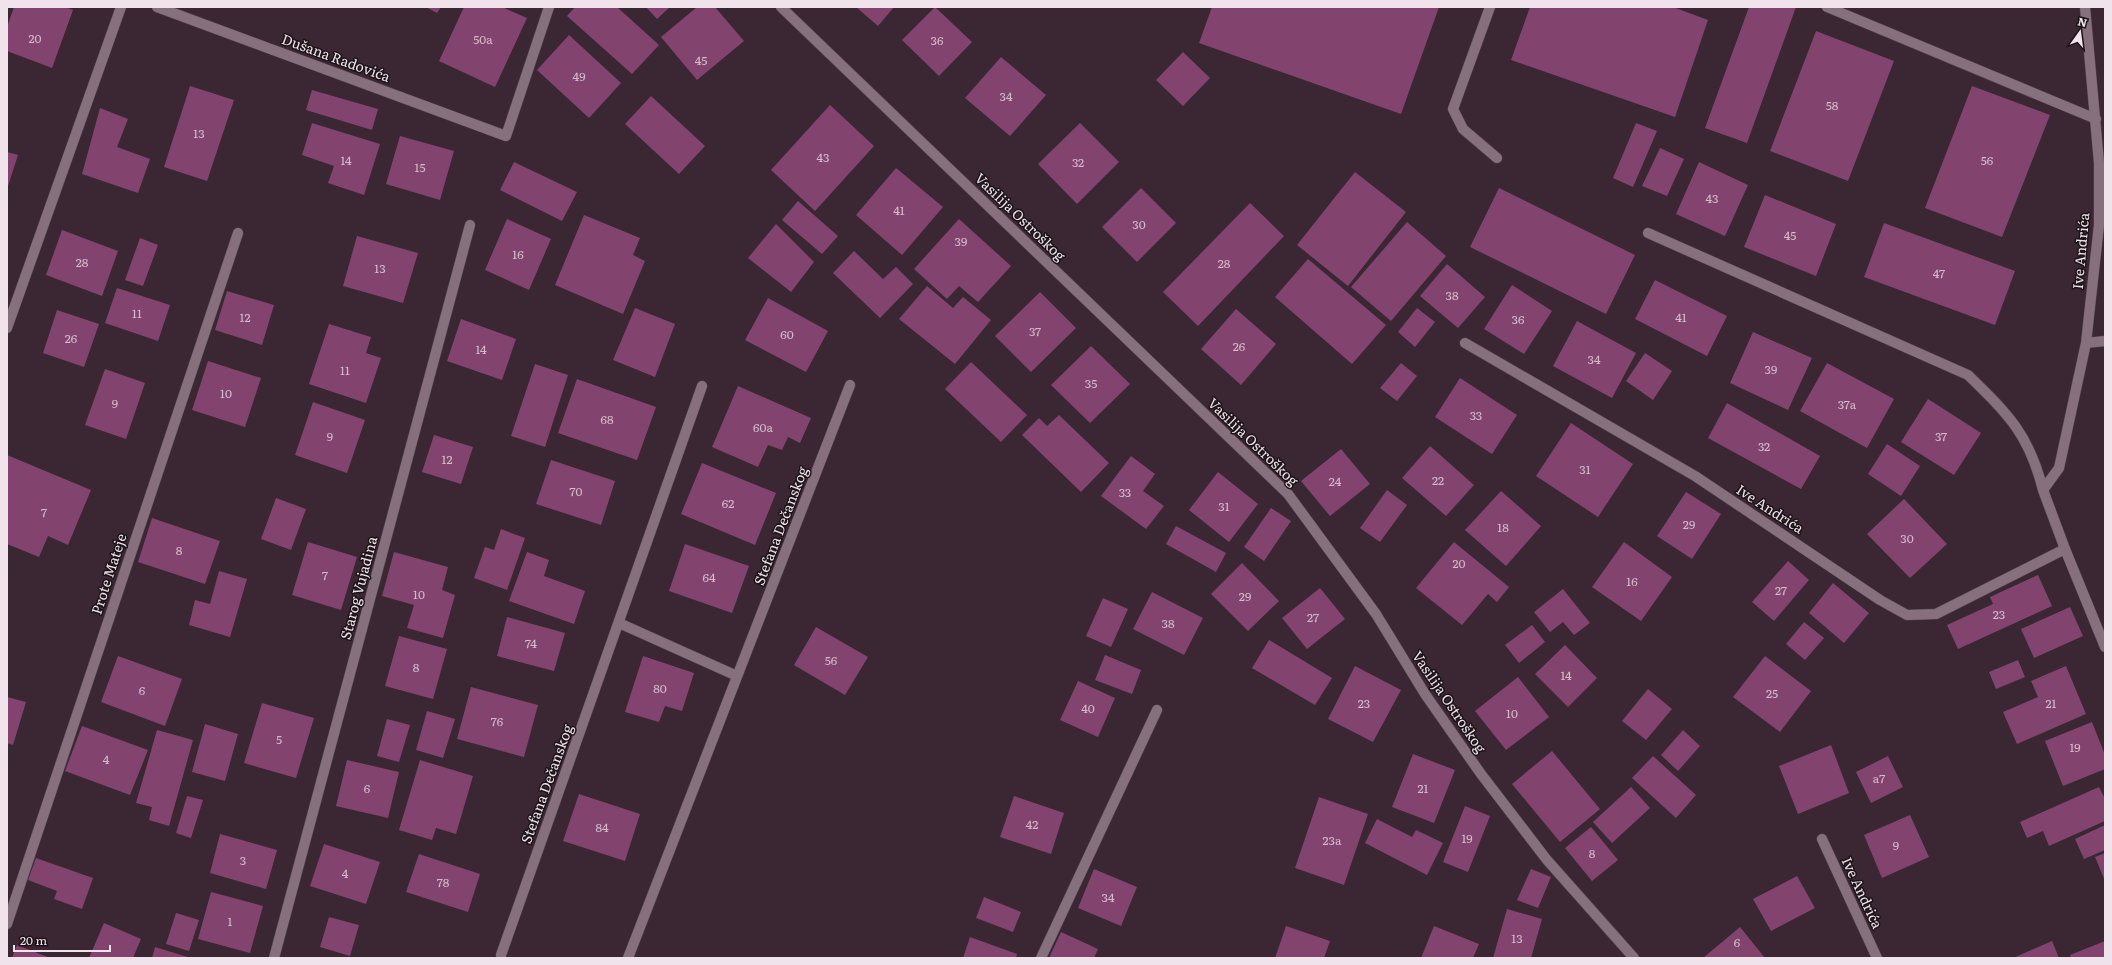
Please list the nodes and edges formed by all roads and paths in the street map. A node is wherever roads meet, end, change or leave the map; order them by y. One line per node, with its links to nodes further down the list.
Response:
1 (121, 7): 14 (street)
2 (157, 7): 3 (street, Dušana Radovića)
3 (550, 7)
4 (781, 7): 32 (street, Vasilija Ostroškog)
5 (1490, 7): 9 (street)
6 (1827, 7): 8 (street)
7 (2085, 7): 8 (street, Ive Andrića)
8 (2096, 119): 10 (street, Ive Andrića)
9 (1497, 158)
10 (2102, 163): 17 (street, Ive Andrića)
11 (470, 225): 29 (street, Starog Vujadina)
12 (238, 232): 27 (street, Prote Mateje)
13 (1648, 233): 20 (street)
14 (7, 328)
15 (2105, 341): 17 (street)
16 (1466, 343): 21 (street, Ive Andrića)
17 (2086, 343): 20 (street, Ive Andrića)
18 (850, 385): 24 (street, Stefana Dečanskog)
19 (702, 386): 22 (street, Stefana Dečanskog)
20 (2043, 490): 21 (street)
21 (2064, 549): 23 (street)
22 (619, 622): 24 (street); 28 (street, Stefana Dečanskog)
23 (2105, 647)
24 (737, 676): 30 (street, Stefana Dečanskog)
25 (1157, 710): 31 (street)
26 (1822, 839): 33 (street, Ive Andrića)
27 (7, 924)
28 (501, 955)
29 (274, 958)
30 (628, 958)
31 (1042, 958)
32 (1634, 958)
33 (1877, 958)

